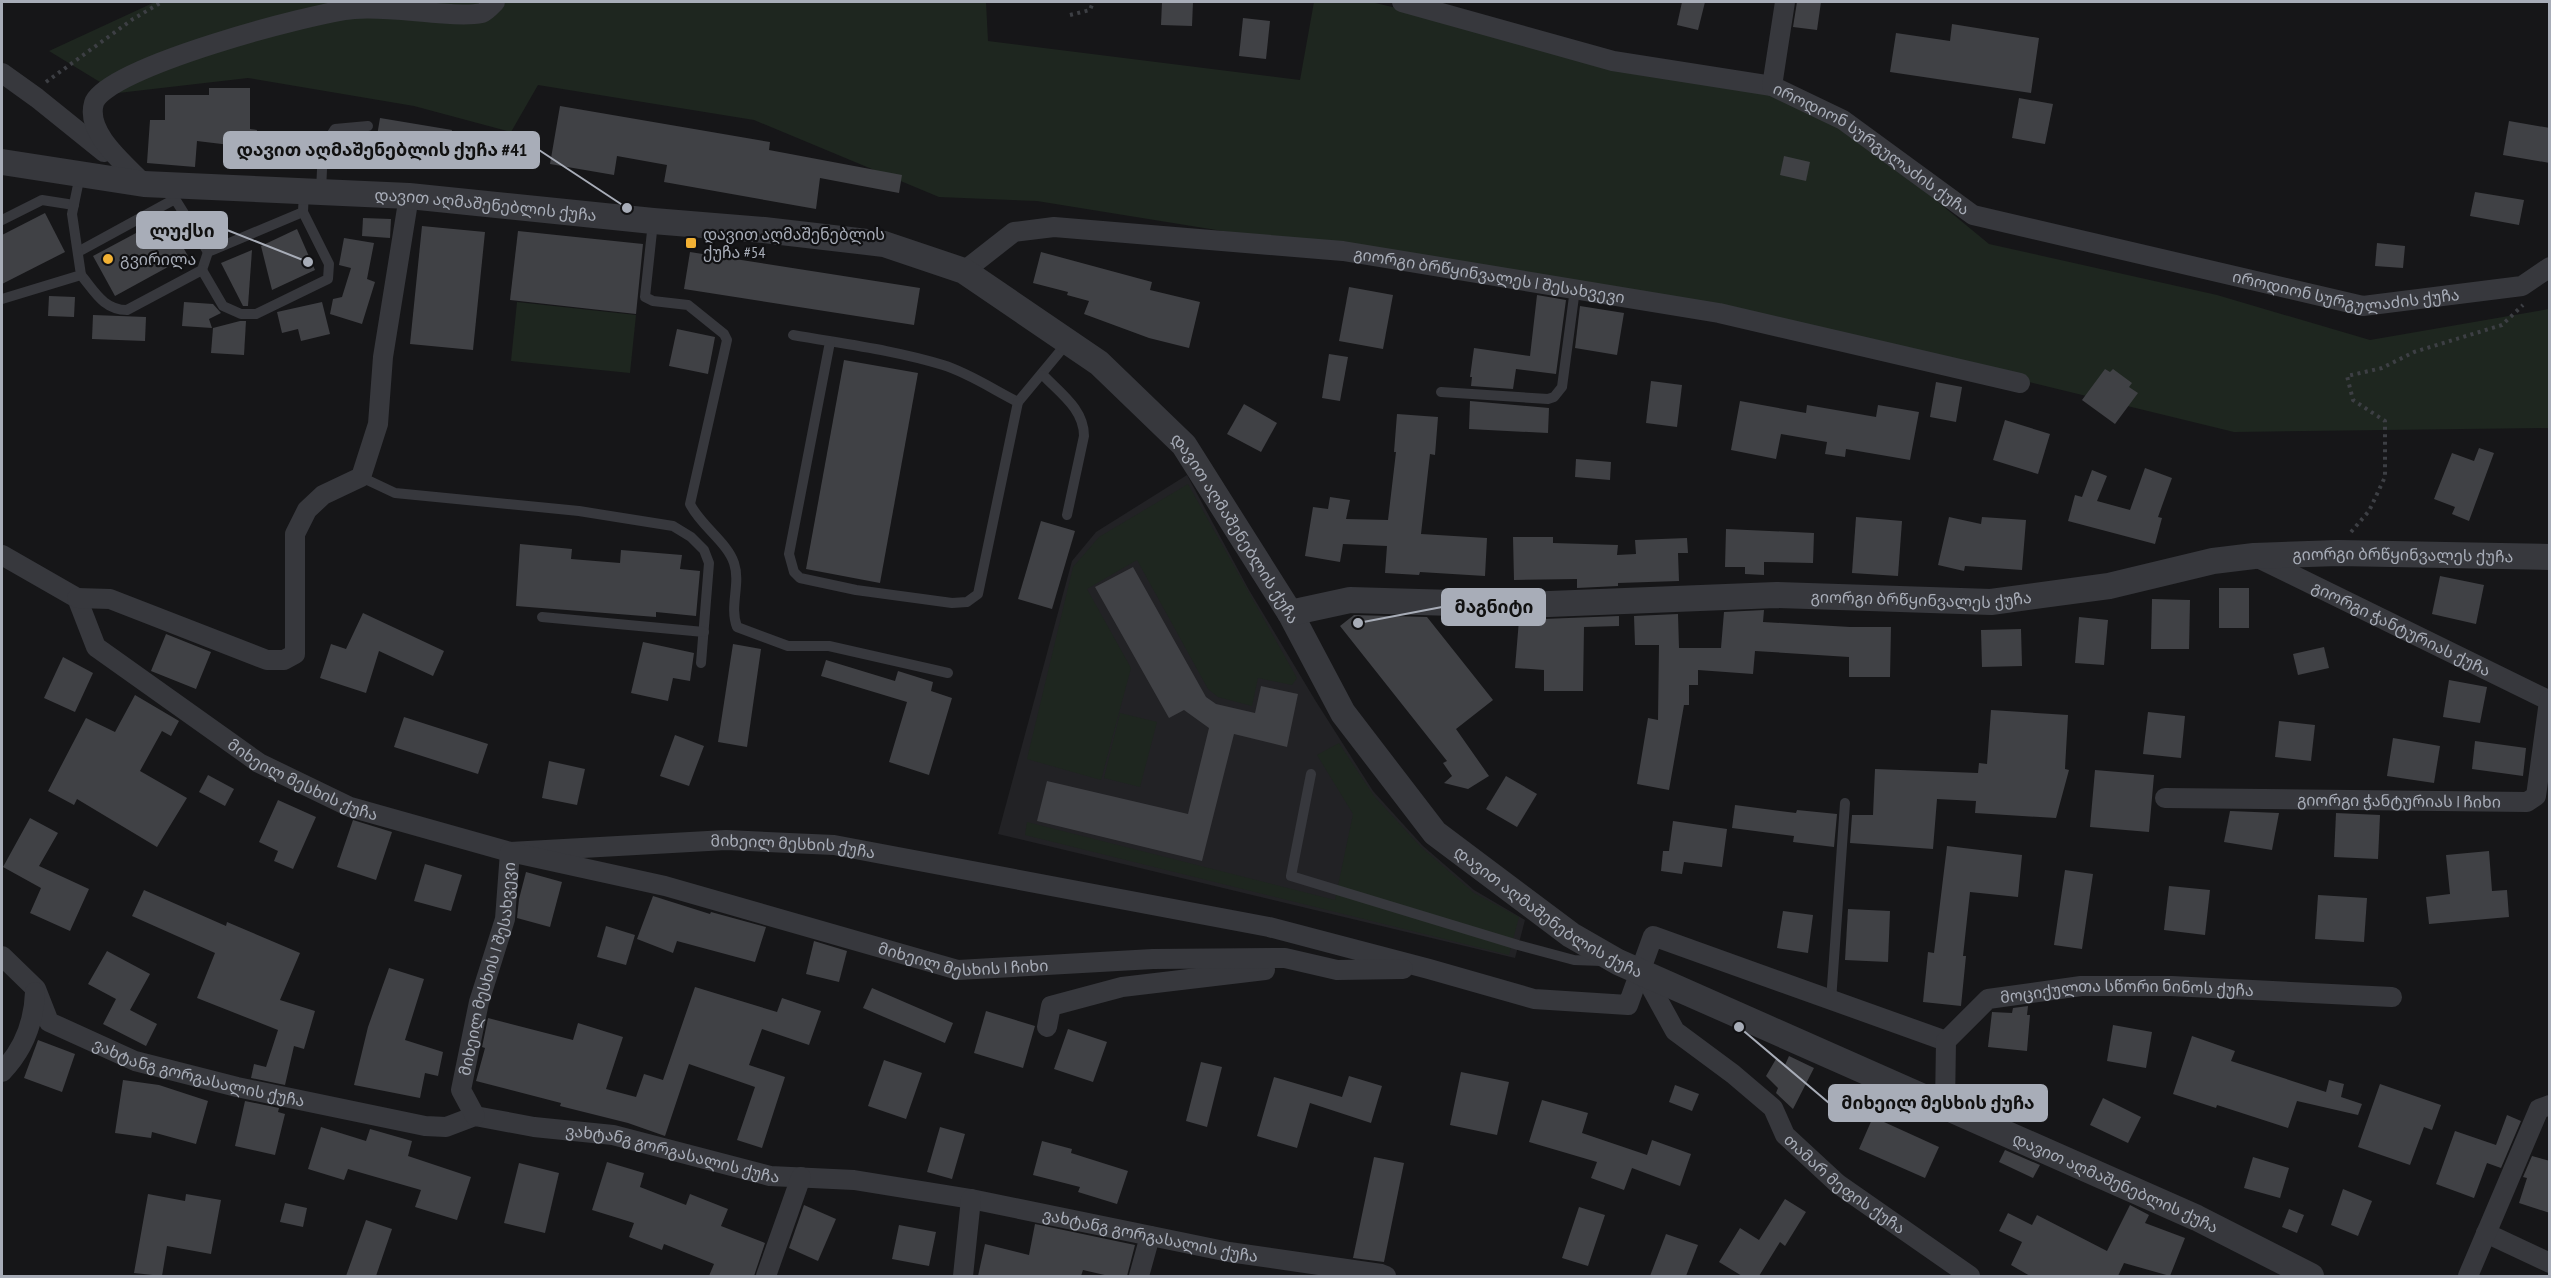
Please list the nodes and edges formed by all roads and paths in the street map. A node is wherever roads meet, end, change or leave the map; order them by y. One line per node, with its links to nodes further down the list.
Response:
1 (162, 2): 9 (path)
2 (495, 2): 13 (street)
3 (1093, 2): 6 (path)
4 (1402, 2): 8 (street, იროდიონ სურგულაძის ქუჩა)
5 (1785, 2): 8 (street)
6 (1070, 15)
7 (2, 73): 9 (street)
8 (1772, 86): 22 (street, იროდიონ სურგულაძის ქუჩა)
9 (37, 98): 13 (street)
10 (368, 126): 16 (lane)
11 (2, 162): 12 (street, დავით აღმაშენებლის ქუჩა)
12 (80, 175): 13 (street, დავით აღმაშენებლის ქუჩა); 17 (lane)
13 (144, 184): 14 (street, დავით აღმაშენებლის ქუჩა)
14 (176, 193): 16 (street, დავით აღმაშენებლის ქუჩა); 20 (lane); 21 (lane)
15 (409, 196): 16 (street, დავით აღმაშენებლის ქუჩა); 19 (street, დავით აღმაშენებლის ქუჩა); 36 (street)
16 (309, 198): 21 (lane); 23 (lane)
17 (74, 205): 18 (lane); 20 (lane)
18 (2, 220)
19 (653, 221): 24 (street, დავით აღმაშენებლის ქუჩა); 47 (lane)
20 (78, 252): 25 (lane)
21 (208, 252): 23 (lane)
22 (2550, 267)
23 (202, 270): 25 (lane)
24 (964, 271): 26 (street, გიორგი ბრწყინვალეს I შესახვევი); 31 (street, დავით აღმაშენებლის ქუჩა)
25 (81, 275): 27 (lane)
26 (1575, 289): 33 (street, გიორგი ბრწყინვალეს I შესახვევი); 34 (lane)
27 (2, 298)
28 (2526, 302): 38 (path)
29 (793, 335): 30 (lane)
30 (830, 342): 35 (lane); 35 (lane)
31 (1067, 343): 32 (lane); 43 (street, დავით აღმაშენებლის ქუჩა)
32 (1042, 375): 35 (lane); 37 (lane)
33 (2020, 383)
34 (1441, 392)
35 (1018, 402)
36 (361, 477): 42 (street); 45 (lane)
37 (1067, 515)
38 (2338, 553): 40 (street, გიორგი ბრწყინვალეს ქუჩა); 41 (street, გიორგი ბრწყინვალეს ქუჩა)
39 (2, 555): 42 (street)
40 (2254, 556): 43 (street, გიორგი ბრწყინვალეს ქუჩა); 48 (street, გიორგი ჭანტურიას ქუჩა)
41 (2550, 557)
42 (77, 598): 53 (street, მიხეილ მესხის ქუჩა)
43 (1290, 613): 55 (street, დავით აღმაშენებლის ქუჩა)
44 (542, 617): 45 (lane)
45 (704, 632): 46 (lane)
46 (701, 663)
47 (948, 673)
48 (2549, 701): 50 (street, გიორგი ჭანტურიას I ჩიხი)
49 (1311, 774): 55 (lane)
50 (2543, 786): 51 (street, გიორგი ჭანტურიას I ჩიხი)
51 (2165, 798)
52 (1845, 803): 61 (lane)
53 (510, 852): 56 (street, მიხეილ მესხის ქუჩა); 57 (street, მიხეილ მესხის I ჩიხი); 67 (street, მიხეილ მესხის I შესახვევი)
54 (2, 956): 59 (street, ვახტანგ გორგასალის ქუჩა)
55 (1618, 962): 58 (street, დავით აღმაშენებლის ქუჩა)
56 (1429, 969): 57 (street, მიხეილ მესხის I ჩიხი); 58 (street, მიხეილ მესხის ქუჩა)
57 (1337, 970): 62 (street)
58 (1642, 971): 61 (street); 66 (street, დავით აღმაშენებლის ქუჩა); 77 (street, თამარ მეფის ქუჩა)
59 (36, 989): 64 (street); 67 (street, ვახტანგ გორგასალის ქუჩა)
60 (2392, 997): 63 (street, მოციქულთა სწორი ნინოს ქუჩა)
61 (1831, 1001): 63 (street)
62 (1047, 1028)
63 (1946, 1041): 66 (street)
64 (2, 1072)
65 (2550, 1105): 70 (street)
66 (1945, 1106): 78 (street, დავით აღმაშენებლის ქუჩა)
67 (474, 1116): 68 (street, ვახტანგ გორგასალის ქუჩა)
68 (801, 1177): 69 (street, ვახტანგ გორგასალის ქუჩა); 73 (street)
69 (971, 1199): 71 (street, ვახტანგ გორგასალის ქუჩა); 74 (street)
70 (2486, 1233): 72 (street); 79 (street)
71 (1150, 1236): 75 (street); 76 (street, ვახტანგ გორგასალის ქუჩა)
72 (2550, 1263)
73 (766, 1276)
74 (963, 1276)
75 (1139, 1276)
76 (1386, 1276)
77 (1970, 1276)
78 (2311, 1276)
79 (2468, 1276)

